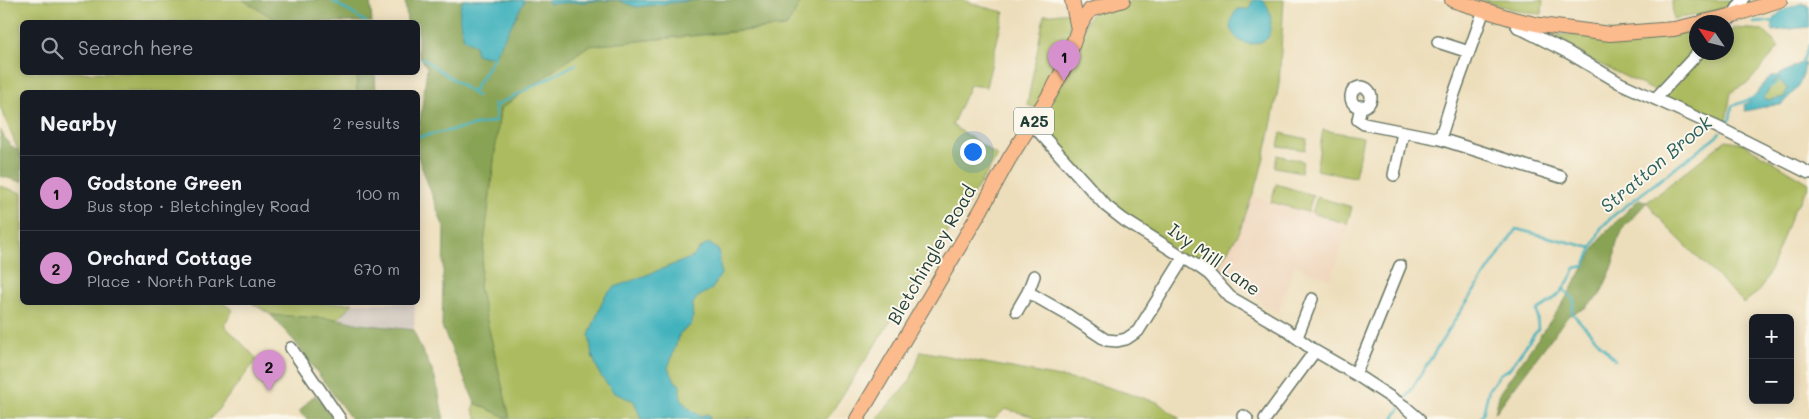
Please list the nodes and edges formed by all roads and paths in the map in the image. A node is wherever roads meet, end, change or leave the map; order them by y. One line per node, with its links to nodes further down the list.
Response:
1 (1072, 0): 13 (main road)
2 (1076, 0): 7 (main road)
3 (1123, 0): 7 (main road)
4 (1452, 0): 8 (main road)
5 (1743, 0): 9 (street)
6 (1780, 0): 10 (main road)
7 (1090, 10): 13 (main road, A25)
8 (1484, 10): 11 (main road); 15 (street)
9 (1733, 15)
10 (1734, 17)
11 (1513, 19): 12 (main road); 17 (street)
12 (1689, 26)
13 (1078, 29): 19 (main road, Bletchingley Road / A25)
14 (1442, 47): 15 (street)
15 (1469, 52): 21 (street)
16 (1691, 60): 17 (street)
17 (1655, 99): 22 (street)
18 (1361, 106): 20 (street)
19 (1032, 124): 25 (street, Ivy Mill Lane); 36 (main road, Bletchingley Road / A25)
20 (1403, 133): 21 (street); 23 (street)
21 (1445, 141): 24 (street)
22 (1809, 173)
23 (1394, 175)
24 (1561, 177)
25 (1184, 257): 28 (street); 31 (street, Ivy Mill Lane)
26 (1400, 266): 34 (street)
27 (1034, 276): 28 (street)
28 (1028, 292): 30 (street)
29 (1312, 299): 31 (street)
30 (1016, 312)
31 (1297, 337): 33 (street, Ivy Mill Lane)
32 (291, 348): 35 (street)
33 (1315, 351): 34 (street, Ivy Mill Lane); 37 (street)
34 (1355, 374): 38 (street, Ivy Mill Lane)
35 (340, 419)
36 (858, 419)
37 (1266, 419)
38 (1419, 419)

